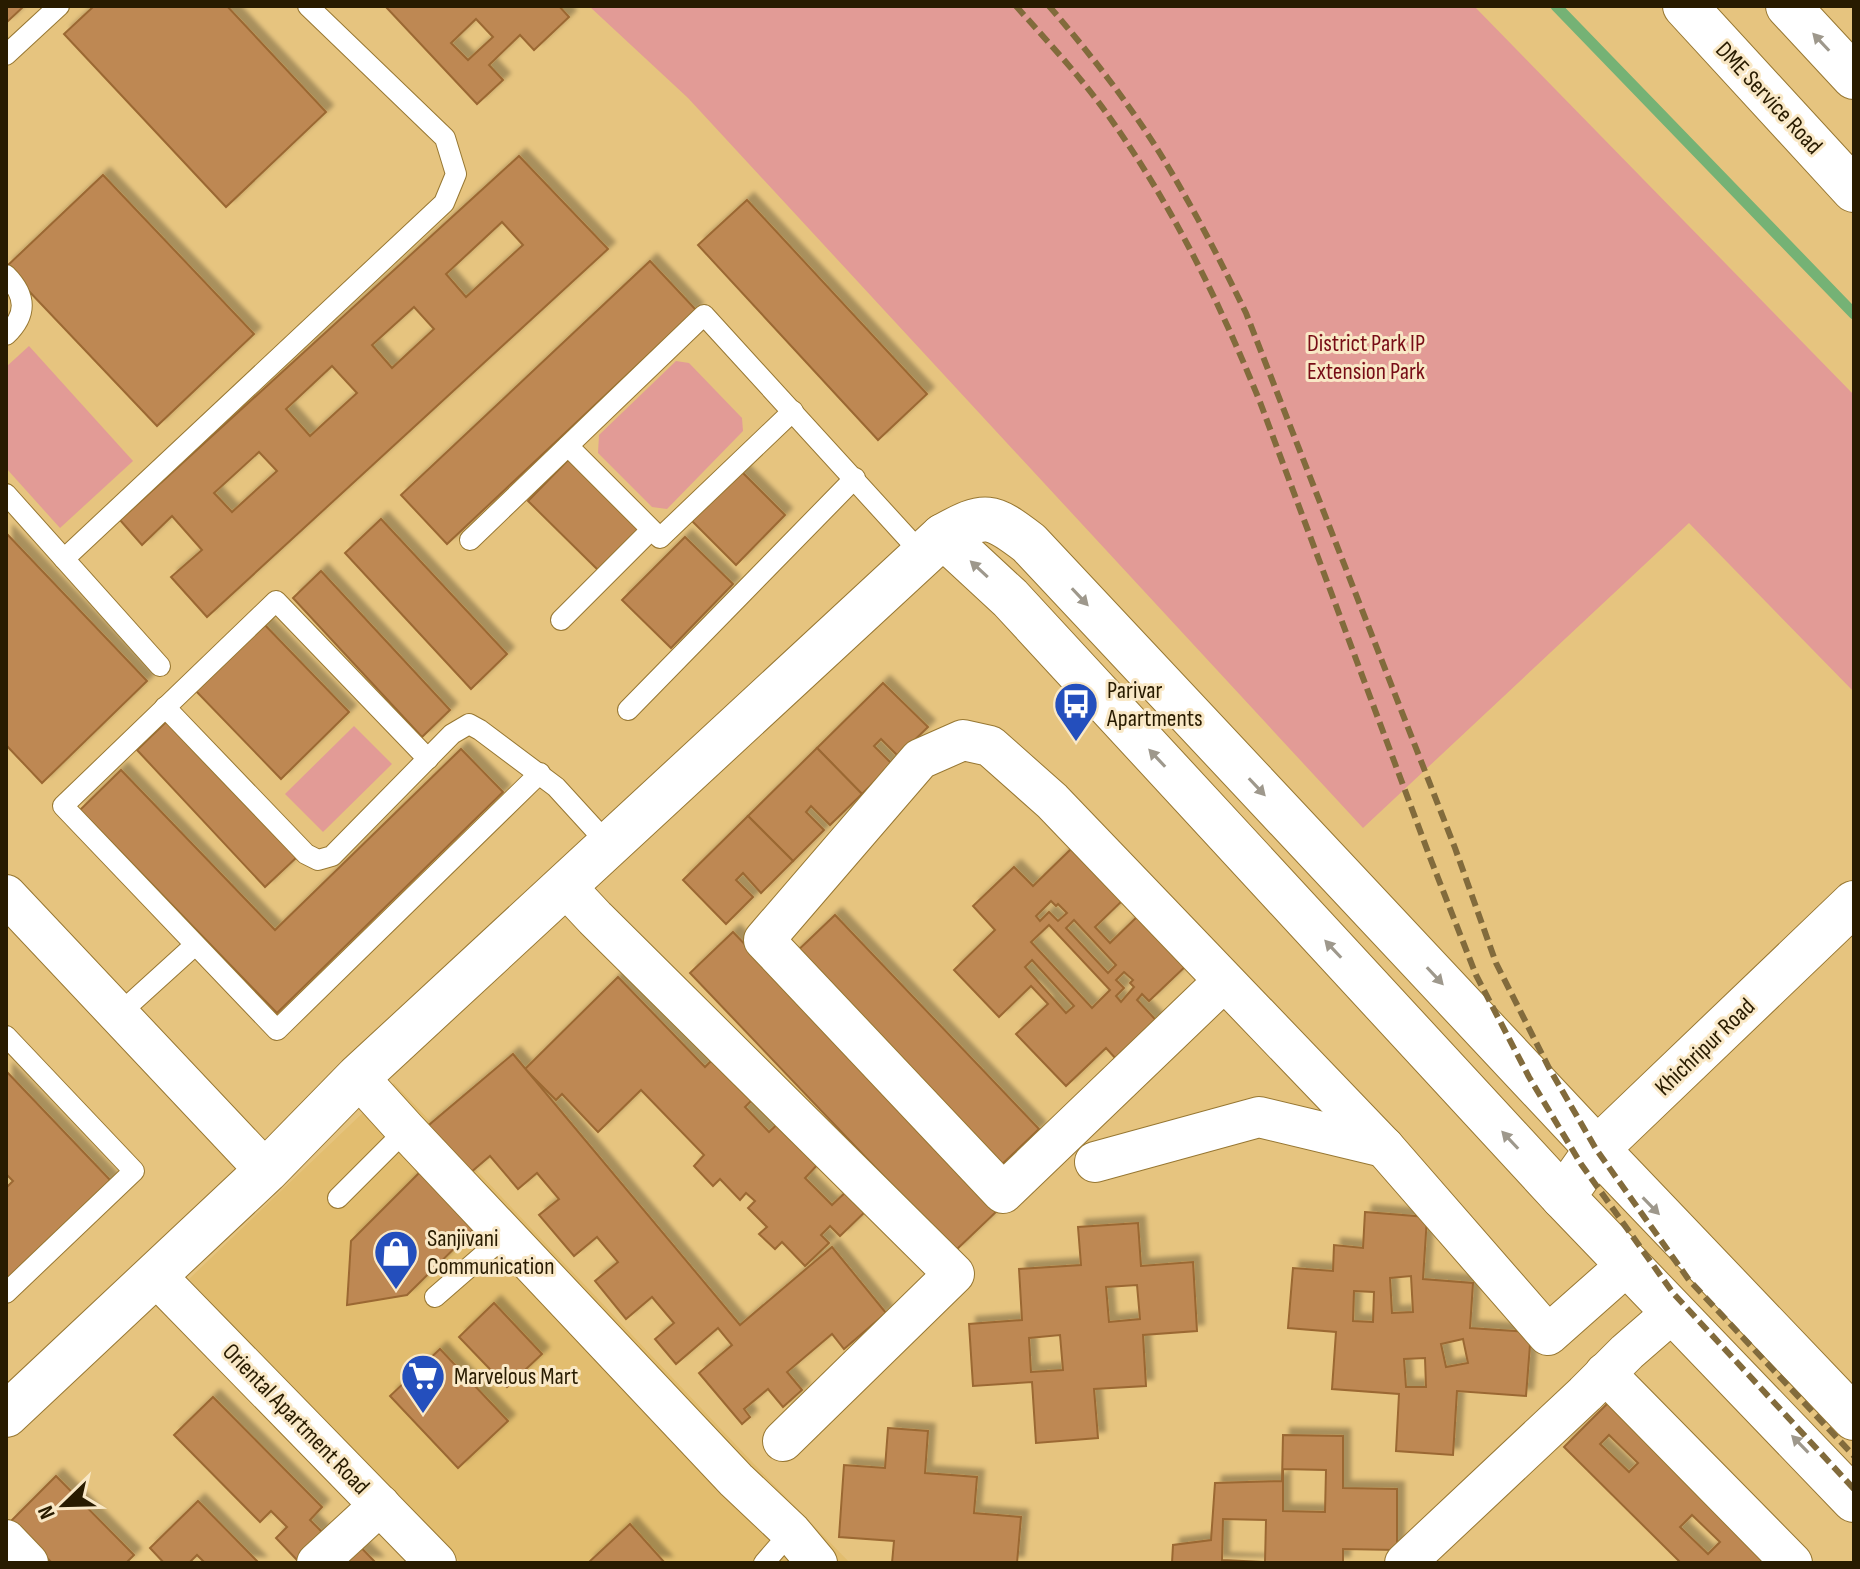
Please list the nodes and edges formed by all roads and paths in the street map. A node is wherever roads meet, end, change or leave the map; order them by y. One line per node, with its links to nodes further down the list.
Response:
1 (59, 6): 5 (lane)
2 (308, 6): 17 (lane)
3 (1685, 6): 7 (main road, DME Service Road)
4 (1788, 6): 6 (main road, one-way to 4)
5 (6, 55)
6 (1854, 77)
7 (1854, 190)
8 (6, 275): 9 (lane)
9 (6, 335)
10 (793, 411): 11 (lane); 12 (lane); 14 (lane)
11 (568, 446): 14 (lane); 15 (lane)
12 (855, 478): 16 (lane); 21 (lane)
13 (6, 494): 17 (lane)
14 (651, 530): 18 (lane)
15 (470, 540)
16 (933, 545): 24 (main road); 35 (main road, one-way to 35); 38 (main road, one-way to 16)
17 (64, 559): 19 (lane)
18 (561, 620)
19 (160, 666)
20 (165, 707): 22 (lane); 22 (lane); 28 (lane)
21 (628, 710)
22 (428, 759): 23 (lane)
23 (540, 773): 24 (lane); 28 (lane)
24 (609, 845): 25 (main road)
25 (565, 886): 32 (main road); 49 (street)
26 (6, 895): 30 (street)
27 (1854, 903): 35 (main road, Khichripur Road)
28 (195, 945): 30 (lane)
29 (1224, 981): 29 (street); 34 (street)
30 (119, 1014): 37 (street)
31 (6, 1036): 43 (lane)
32 (358, 1077): 33 (street); 37 (main road)
33 (406, 1130): 39 (lane); 40 (street)
34 (1384, 1147): 36 (street); 41 (street)
35 (1597, 1149): 38 (main road, Khichripur Road); 48 (main road, one-way to 48)
36 (1095, 1162)
37 (266, 1171): 42 (main road)
38 (1563, 1197): 41 (main road)
39 (338, 1198)
40 (505, 1236): 44 (lane); 52 (street)
41 (1627, 1265): 45 (main road)
42 (155, 1275): 47 (main road); 51 (street, Oriental Apartment Road)
43 (6, 1293)
44 (435, 1297)
45 (1673, 1312): 46 (street); 50 (main road, one-way to 45)
46 (1605, 1373): 59 (street); 60 (street)
47 (15, 1401)
48 (1854, 1418)
49 (783, 1441)
50 (1854, 1500)
51 (380, 1505): 55 (street); 56 (street, Oriental Apartment Road)
52 (791, 1532): 57 (lane); 58 (street)
53 (6, 1540): 54 (street)
54 (28, 1563)
55 (317, 1563)
56 (436, 1563)
57 (764, 1563)
58 (817, 1563)
59 (1405, 1563)
60 (1792, 1563)

